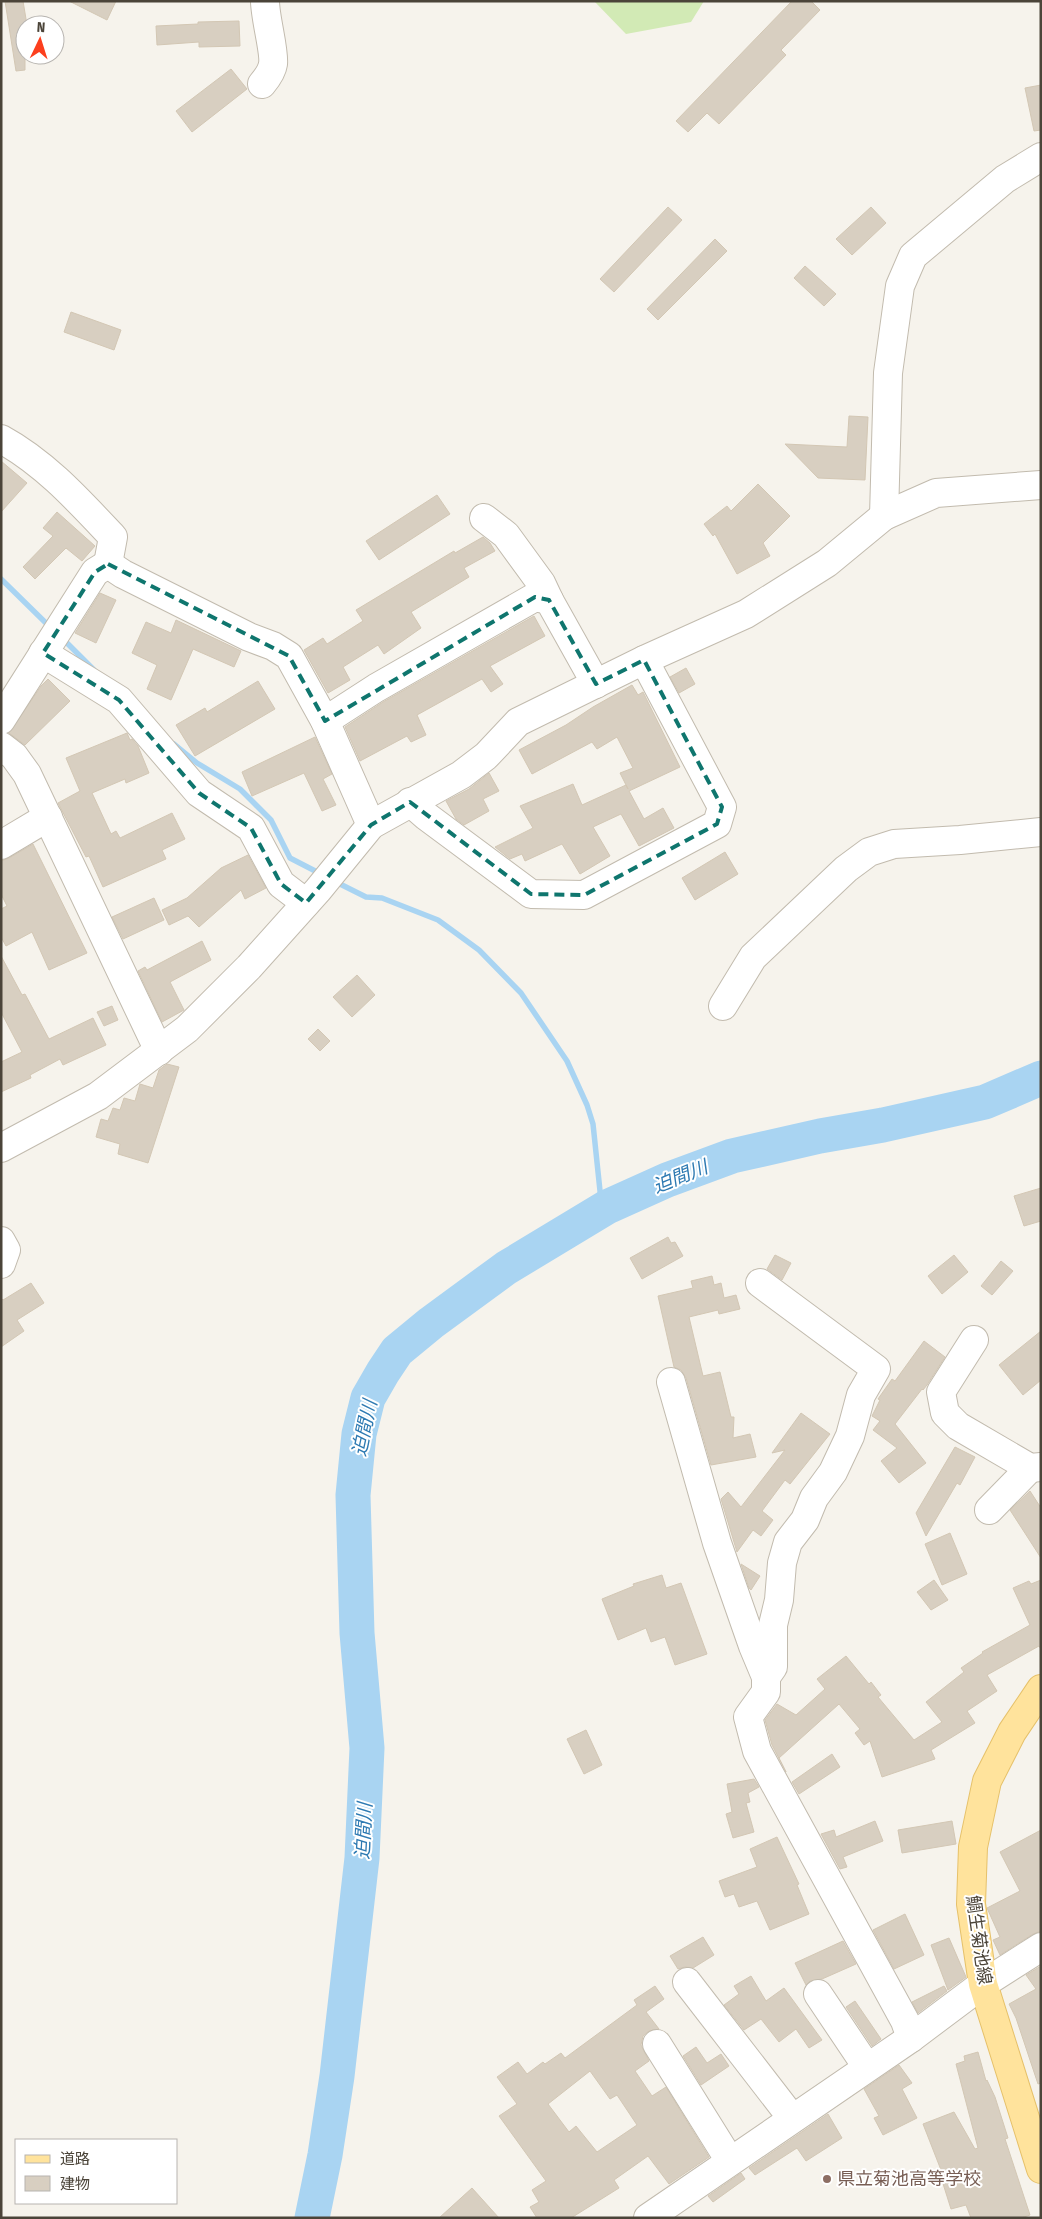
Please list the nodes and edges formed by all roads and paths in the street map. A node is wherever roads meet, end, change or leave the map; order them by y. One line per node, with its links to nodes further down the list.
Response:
1 (265, 1): 2 (street)
2 (262, 84)
3 (1041, 157): 6 (street)
4 (1, 439): 8 (street)
5 (1041, 485): 6 (street)
6 (884, 516): 11 (street)
7 (484, 518): 9 (street)
8 (108, 564): 10 (street); 14 (street)
9 (549, 600): 12 (street); 14 (street)
10 (43, 654): 13 (street); 21 (street)
11 (644, 660): 12 (street); 16 (street)
12 (596, 684): 16 (street)
13 (1, 720)
14 (325, 721): 18 (street)
15 (1, 746): 17 (street)
16 (410, 802): 18 (street)
17 (48, 818): 20 (street); 23 (street)
18 (371, 825): 21 (street)
19 (1041, 832): 22 (street)
20 (1, 845)
21 (306, 903): 23 (street)
22 (723, 1006)
23 (160, 1051): 24 (street)
24 (3, 1143)
25 (1, 1241): 26 (street)
26 (1, 1264)
27 (760, 1283): 32 (street)
28 (974, 1340): 30 (street)
29 (671, 1382): 32 (street)
30 (1035, 1468): 31 (street)
31 (989, 1510)
32 (766, 1677): 38 (street)
33 (1041, 1689): 36 (main road, 鯛生菊池線)
34 (1041, 1947): 36 (street)
35 (687, 1982): 41 (street)
36 (983, 1984): 38 (street); 43 (main road, 鯛生菊池線)
37 (818, 1994): 40 (street)
38 (911, 2038): 40 (street)
39 (657, 2044): 42 (street)
40 (867, 2067): 41 (street)
41 (792, 2118): 42 (street)
42 (730, 2161): 44 (street)
43 (1040, 2164)
44 (648, 2218)

